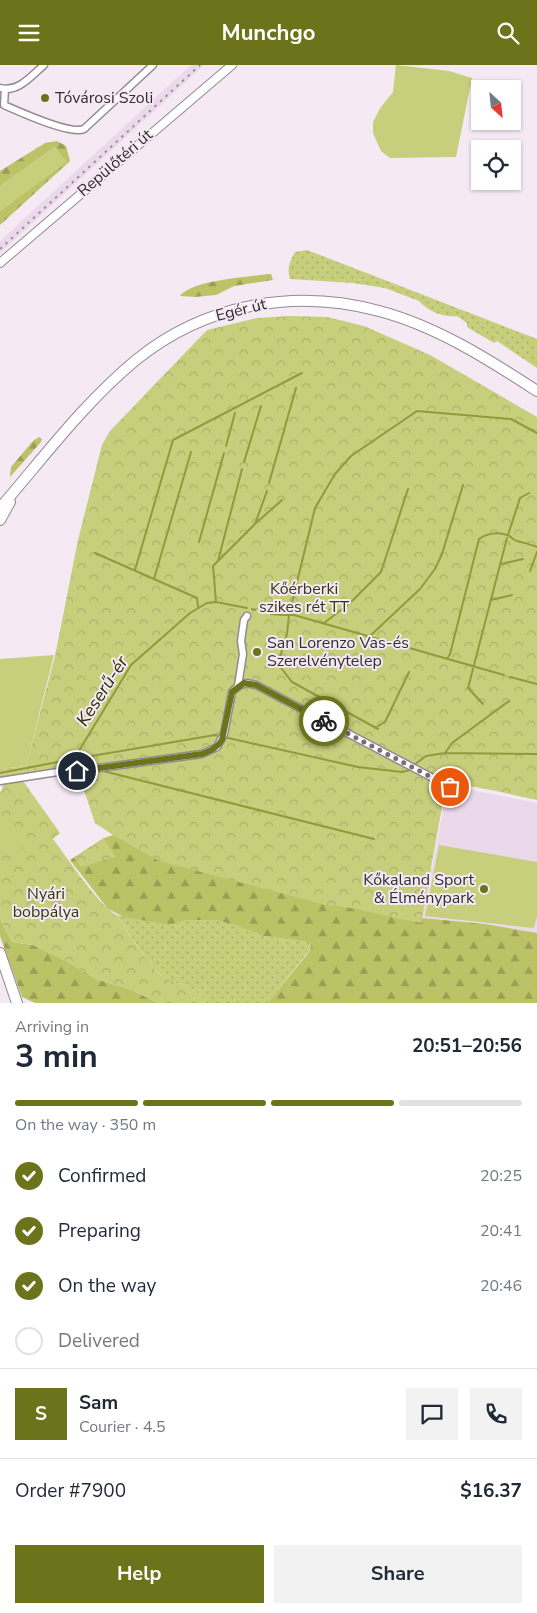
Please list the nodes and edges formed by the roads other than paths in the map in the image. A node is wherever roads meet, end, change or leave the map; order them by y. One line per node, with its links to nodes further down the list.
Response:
1 (44, 65): 4 (street)
2 (153, 65): 4 (street)
3 (232, 65): 5 (street, Repülőtéri út)
4 (2, 88)
5 (0, 263)
6 (537, 391): 7 (main road, Egér út)
7 (19, 486): 8 (main road); 9 (main road, Egér út); 10 (main road)
8 (0, 501)
9 (0, 508)
10 (0, 520)
11 (247, 616): 12 (street)
12 (238, 686): 13 (street); 14 (street)
13 (0, 781)
14 (450, 787)
15 (0, 953): 16 (main road)
16 (17, 1003)

